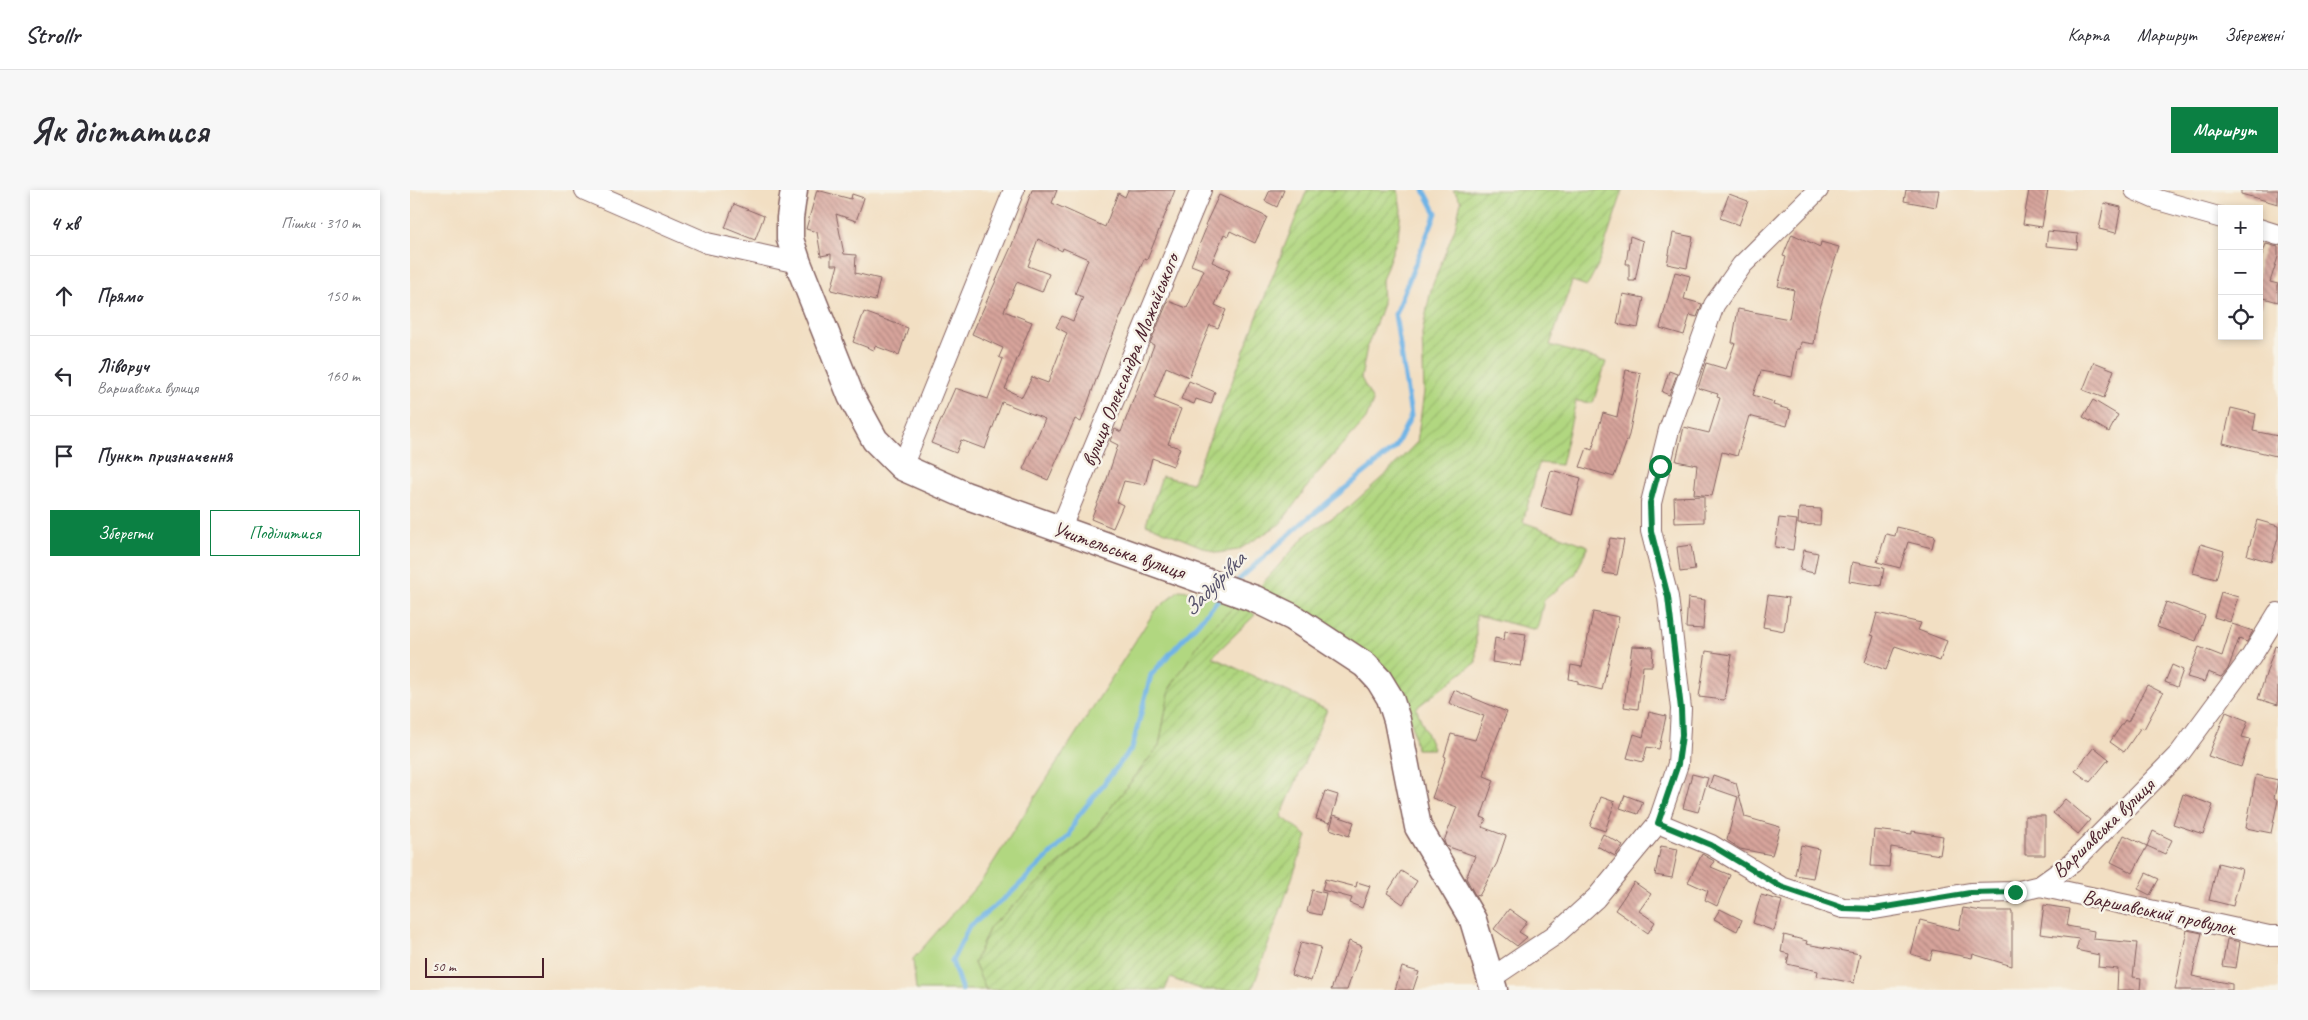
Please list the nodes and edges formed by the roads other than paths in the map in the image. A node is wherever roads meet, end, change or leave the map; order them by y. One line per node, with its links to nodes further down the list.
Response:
1 (585, 190): 10 (street)
2 (794, 190): 10 (main road, Учительська вулиця)
3 (1014, 190): 11 (street)
4 (1200, 190): 12 (street, вулиця Олександра Можайського)
5 (1818, 190): 14 (street)
6 (2135, 190): 7 (street)
7 (2218, 217)
8 (2263, 230): 9 (street)
9 (2278, 235)
10 (798, 262): 11 (main road, Учительська вулиця)
11 (902, 467): 12 (main road, Учительська вулиця)
12 (1060, 530): 17 (main road, Учительська вулиця)
13 (2278, 613): 15 (street, Варшавська вулиця)
14 (1658, 823): 15 (street, Варшавська вулиця); 17 (street)
15 (2040, 886): 16 (street, Варшавський провулок)
16 (2278, 936)
17 (1485, 986)

